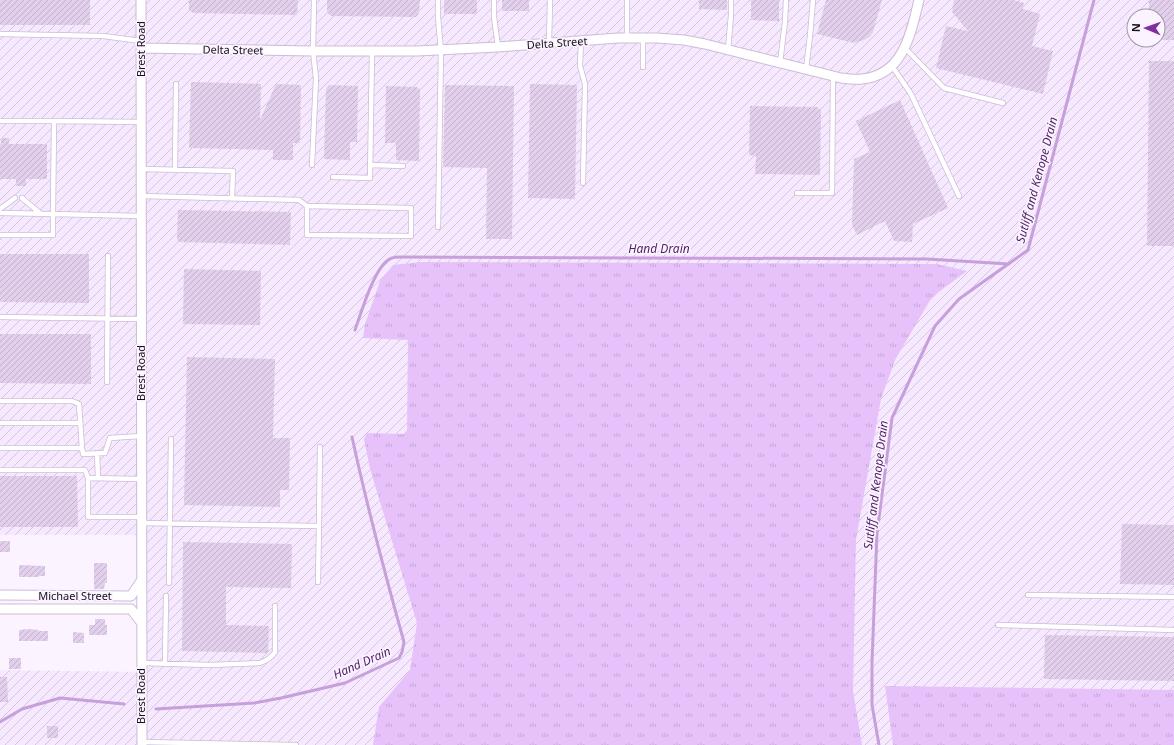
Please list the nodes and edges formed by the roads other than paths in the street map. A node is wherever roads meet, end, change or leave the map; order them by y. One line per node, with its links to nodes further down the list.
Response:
1 (141, 0): 16 (street, Brest Road)
2 (314, 0): 20 (lane)
3 (438, 0): 21 (lane)
4 (494, 0): 17 (lane)
5 (550, 0): 15 (lane)
6 (627, 0): 12 (lane)
7 (731, 0): 19 (lane)
8 (786, 0): 23 (lane)
9 (813, 0): 26 (lane)
10 (919, 0): 18 (street, Delta Street)
11 (0, 34): 16 (lane)
12 (626, 38): 13 (street, Delta Street); 14 (street, Delta Street)
13 (643, 38): 19 (street, Delta Street); 25 (lane)
14 (581, 41): 15 (street, Delta Street); 39 (lane)
15 (550, 44): 17 (street, Delta Street)
16 (141, 45): 20 (street, Delta Street); 32 (street, Brest Road)
17 (498, 48): 21 (street, Delta Street)
18 (905, 48): 24 (street, Delta Street); 29 (lane)
19 (728, 50): 23 (street, Delta Street)
20 (313, 51): 22 (street, Delta Street); 33 (lane)
21 (441, 51): 22 (street, Delta Street); 52 (lane)
22 (372, 52): 34 (lane)
23 (780, 63): 26 (street, Delta Street)
24 (892, 66): 27 (street, Delta Street); 42 (lane)
25 (643, 67)
26 (806, 69): 27 (street, Delta Street)
27 (833, 76): 40 (lane)
28 (176, 84): 37 (lane)
29 (1003, 103)
30 (0, 121): 31 (lane)
31 (54, 121): 32 (lane); 50 (lane)
32 (141, 122): 36 (street, Brest Road)
33 (312, 165)
34 (371, 165): 35 (lane); 38 (lane)
35 (403, 166)
36 (141, 169): 37 (lane); 41 (street, Brest Road)
37 (175, 170): 45 (lane)
38 (333, 177)
39 (583, 183)
40 (797, 193)
41 (141, 196): 45 (lane); 51 (street, Brest Road)
42 (959, 196)
43 (15, 198): 47 (lane)
44 (22, 198): 49 (lane)
45 (232, 198): 46 (lane)
46 (307, 206): 46 (lane)
47 (0, 209)
48 (0, 213): 49 (lane)
49 (41, 214): 50 (lane)
50 (53, 214): 51 (lane); 53 (lane)
51 (141, 216): 57 (street, Brest Road)
52 (438, 227)
53 (0, 235)
54 (108, 256): 56 (lane)
55 (0, 317): 56 (lane)
56 (107, 318): 57 (lane); 58 (lane)
57 (141, 319): 62 (street, Brest Road)
58 (107, 382)
59 (0, 401): 61 (lane)
60 (0, 423): 61 (lane)
61 (80, 423): 66 (lane)
62 (141, 436): 67 (lane); 71 (street, Brest Road)
63 (171, 439): 73 (lane)
64 (320, 447): 74 (lane)
65 (0, 448): 66 (lane)
66 (82, 448): 67 (lane)
67 (98, 453): 70 (lane)
68 (0, 470): 69 (lane)
69 (88, 478): 70 (lane); 72 (lane)
70 (98, 478): 71 (lane)
71 (141, 479): 72 (street, Brest Road)
72 (141, 520): 73 (lane); 75 (street, Brest Road)
73 (170, 523): 74 (lane); 77 (lane)
74 (319, 526): 76 (lane)
75 (141, 581): 78 (street, Michael Street); 84 (street, Brest Road)
76 (318, 582)
77 (169, 583)
78 (0, 595)
79 (1028, 595): 81 (lane)
80 (166, 596): 88 (lane)
81 (1174, 597)
82 (275, 606): 88 (lane)
83 (0, 609): 84 (street, Michael Street)
84 (141, 622): 87 (street, Brest Road)
85 (998, 625): 86 (lane)
86 (1174, 630)
87 (141, 663): 88 (lane); 89 (street, Brest Road)
88 (165, 664)
89 (142, 744): 90 (lane)
90 (296, 745)

